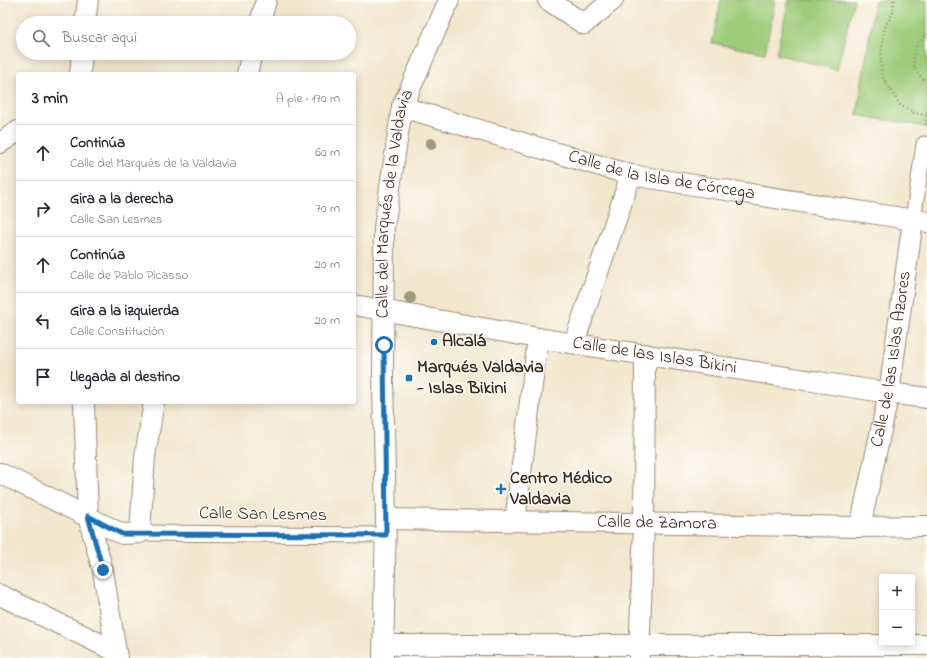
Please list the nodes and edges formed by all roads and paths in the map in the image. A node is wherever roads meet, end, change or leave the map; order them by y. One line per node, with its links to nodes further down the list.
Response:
1 (88, 0): 7 (street)
2 (266, 0): 8 (street)
3 (449, 0): 15 (street, Calle del Marqués de la Valdavia)
4 (548, 0): 5 (street)
5 (613, 0)
6 (894, 0): 16 (path)
7 (86, 16)
8 (262, 16)
9 (927, 34): 14 (path)
10 (81, 60): 12 (street)
11 (250, 60): 13 (street)
12 (80, 72)
13 (247, 72)
14 (927, 83)
15 (402, 107): 20 (street, Calle de la Isla de Córcega); 23 (street, Calle del Marqués de la Valdavia)
16 (927, 115)
17 (16, 132): 18 (street)
18 (0, 142)
19 (924, 144): 21 (street, Calle de las Islas Azores)
20 (631, 175): 21 (street, Calle de la Isla de Córcega); 25 (street)
21 (920, 221): 27 (street, Calle de las Islas Azores)
22 (356, 305): 23 (street, Calle de las Islas Bikini)
23 (384, 310): 24 (street, Calle de las Islas Bikini); 37 (street, Calle del Marqués de la Valdavia)
24 (538, 338): 25 (street, Calle de las Islas Bikini); 33 (street)
25 (574, 343): 26 (street, Calle de las Islas Bikini)
26 (645, 354): 27 (street, Calle de las Islas Bikini); 34 (street)
27 (889, 393): 28 (street, Calle de las Islas Bikini); 35 (street, Calle de las Islas Azores)
28 (927, 398)
29 (84, 404): 32 (street)
30 (154, 404): 38 (street)
31 (0, 473): 32 (street)
32 (88, 516): 38 (street); 43 (street)
33 (515, 522): 34 (street, Calle de Zamora); 37 (street, Calle de Zamora)
34 (644, 523): 35 (street, Calle de Zamora); 42 (street)
35 (860, 526): 36 (street, Calle de Zamora)
36 (927, 526)
37 (386, 527): 38 (street, Calle San Lesmes); 41 (street, Calle del Marqués de la Valdavia)
38 (140, 533)
39 (0, 595): 43 (street)
40 (927, 645): 42 (street)
41 (384, 652): 42 (street)
42 (639, 652)
43 (116, 654)

